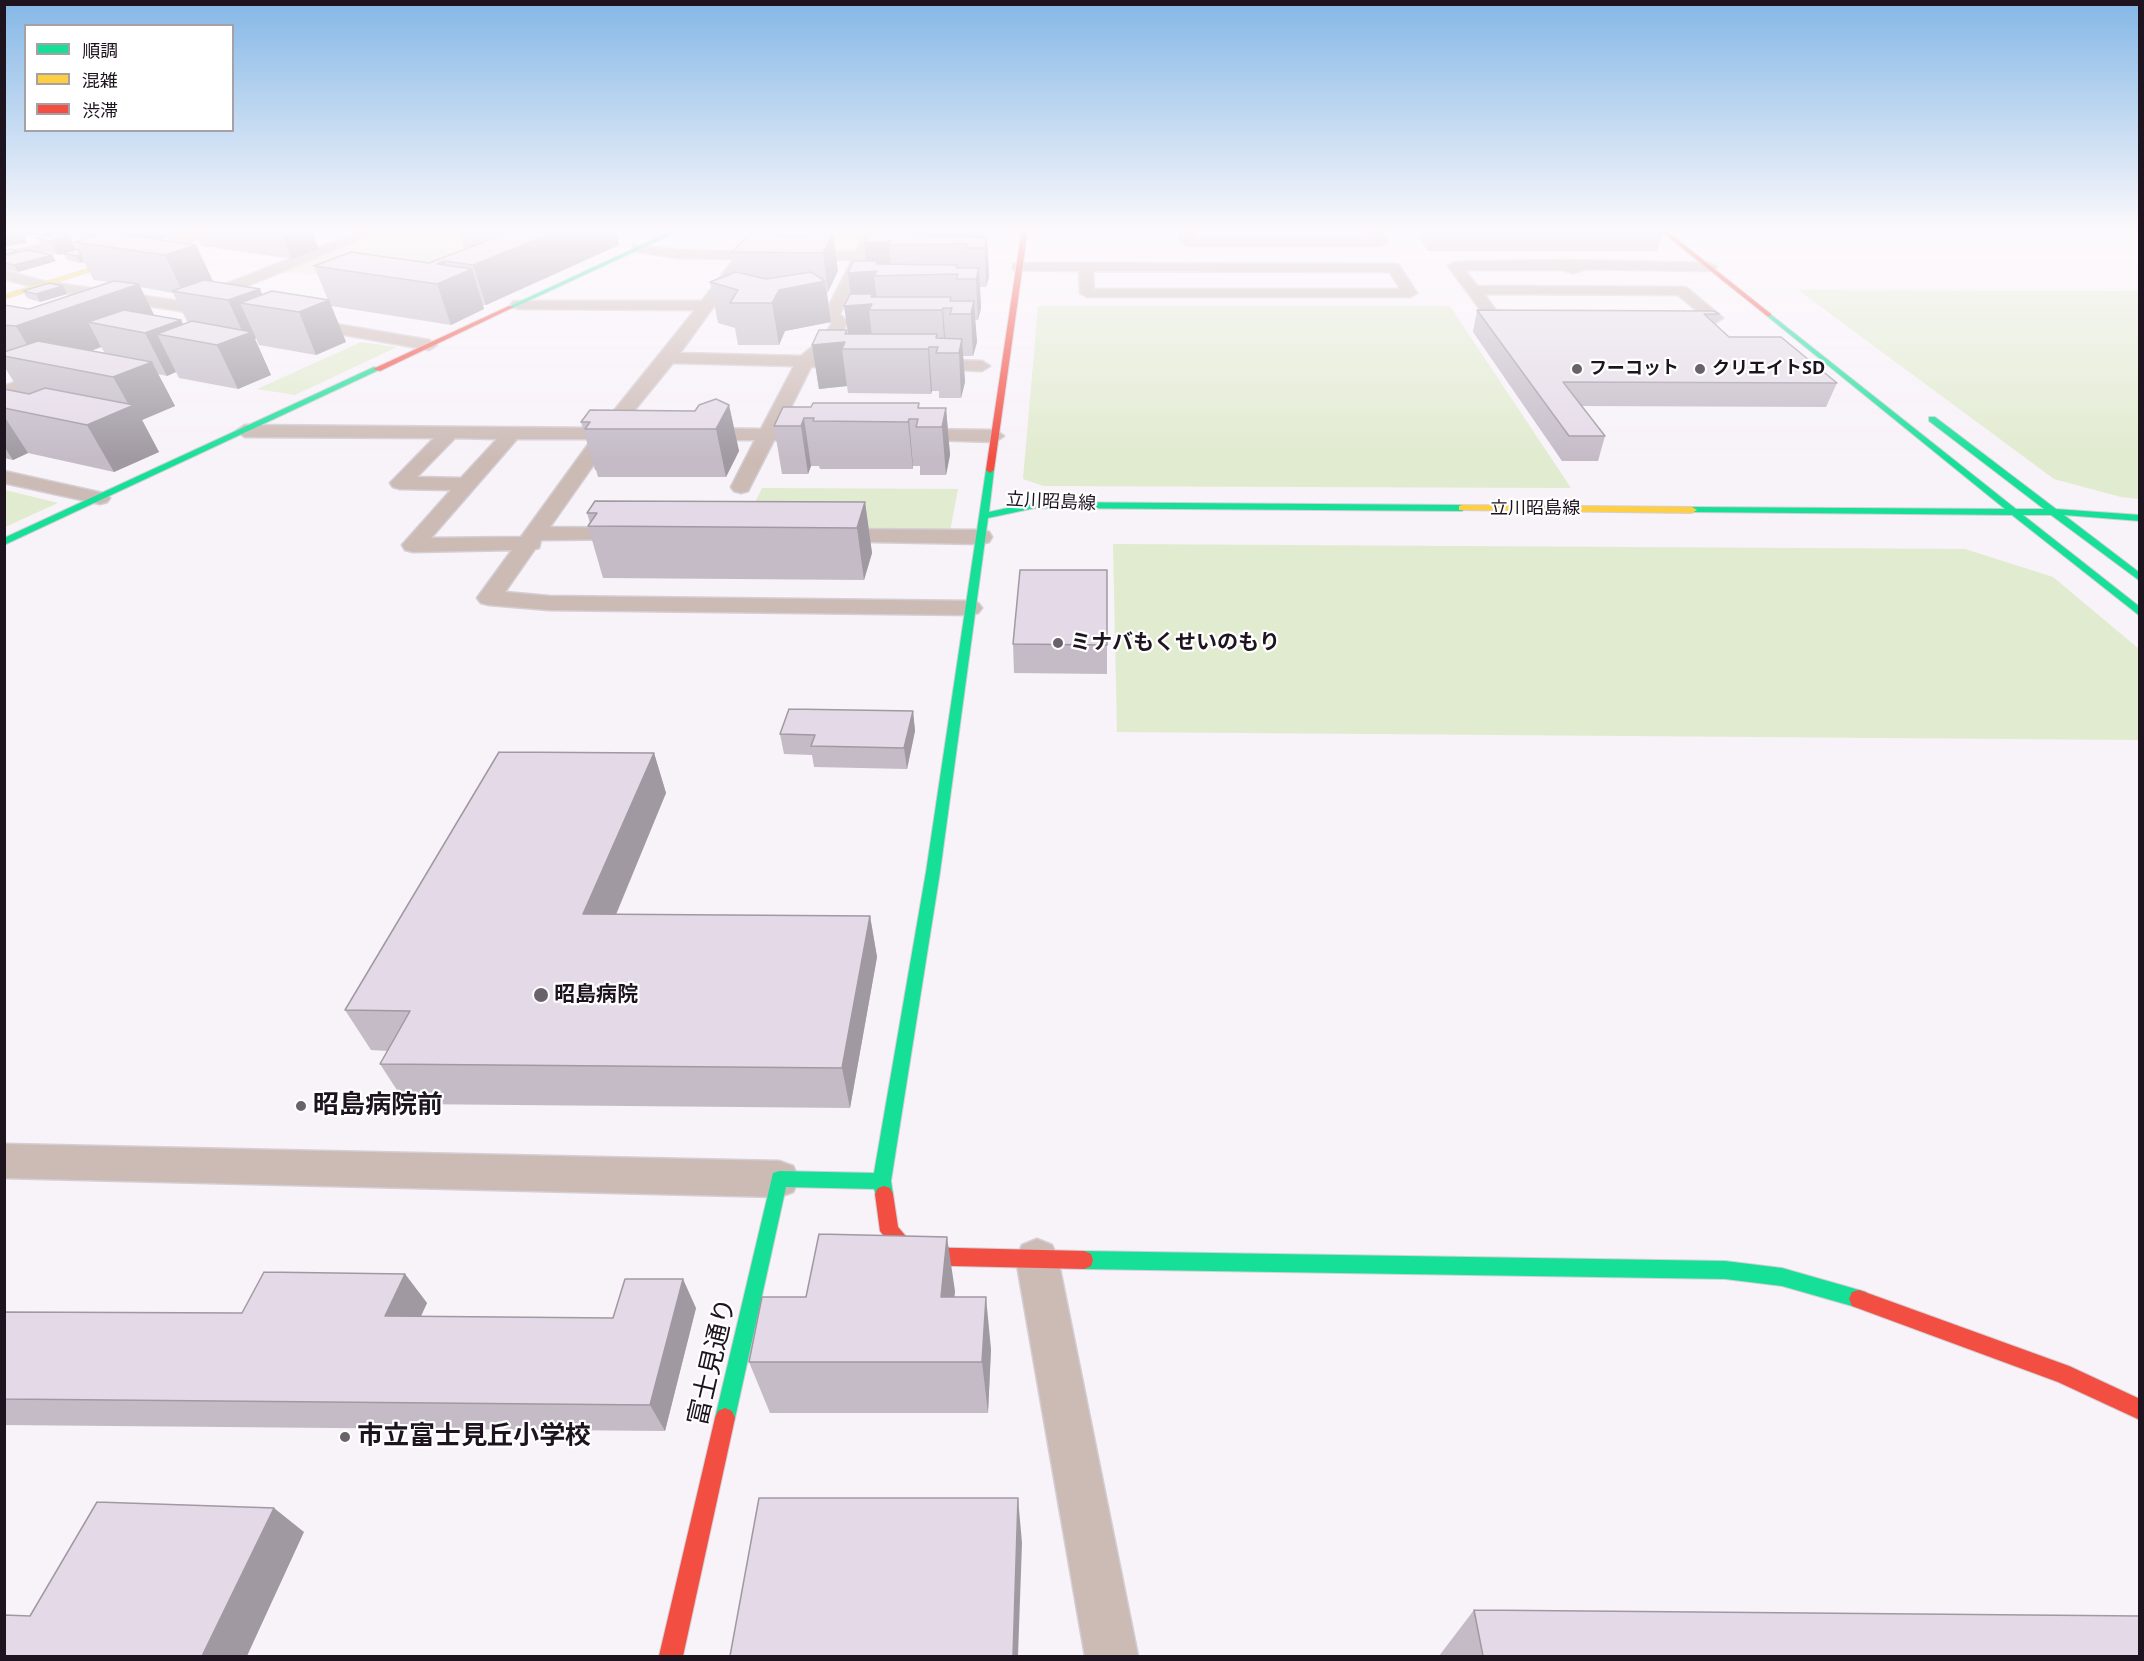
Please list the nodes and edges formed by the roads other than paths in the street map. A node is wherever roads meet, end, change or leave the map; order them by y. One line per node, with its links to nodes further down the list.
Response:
1 (143, 306): 11 (street)
2 (221, 306): 11 (street)
3 (516, 306): 15 (street)
4 (712, 306): 16 (street)
5 (839, 306): 17 (street)
6 (1013, 306): 33 (street)
7 (1484, 306): 13 (street)
8 (1700, 306): 14 (street)
9 (1758, 306): 38 (street)
10 (314, 309): 15 (street)
11 (221, 311): 12 (street)
12 (243, 314)
13 (1540, 317)
14 (1668, 318)
15 (429, 345): 24 (street)
16 (668, 358): 17 (street); 27 (street)
17 (805, 362): 18 (street); 30 (street)
18 (840, 363)
19 (911, 364): 20 (street)
20 (982, 366)
21 (69, 368): 22 (street)
22 (4, 392)
23 (1916, 407): 39 (street)
24 (245, 431): 25 (street); 37 (street)
25 (451, 432): 26 (street); 35 (street)
26 (512, 433): 27 (street); 35 (street)
27 (605, 434): 28 (street); 49 (street)
28 (640, 434)
29 (675, 434): 30 (street)
30 (768, 434): 31 (street); 36 (street)
31 (828, 435)
32 (887, 435): 33 (street)
33 (995, 436): 42 (street)
34 (4, 477): 37 (street)
35 (466, 484): 49 (street)
36 (741, 487)
37 (100, 498): 50 (street)
38 (2014, 512): 39 (street, 立川昭島線); 42 (street, 立川昭島線); 44 (street)
39 (2055, 512): 40 (street, 立川昭島線); 45 (street)
40 (2139, 518)
41 (1024, 522): 42 (street, 立川昭島線)
42 (983, 526): 48 (street); 52 (street)
43 (2011, 530): 44 (street)
44 (2037, 531): 45 (street); 53 (street)
45 (2079, 531): 46 (street); 51 (street)
46 (2099, 532)
47 (652, 534): 49 (street)
48 (805, 535)
49 (533, 538): 52 (street)
50 (4, 542)
51 (2139, 578)
52 (970, 608): 56 (street)
53 (2139, 613)
54 (4, 1161): 55 (street)
55 (779, 1179): 56 (street); 59 (street, 富士見通り)
56 (882, 1181): 57 (street)
57 (1037, 1259): 58 (street); 60 (street)
58 (2139, 1410)
59 (671, 1656)
60 (1112, 1656)

